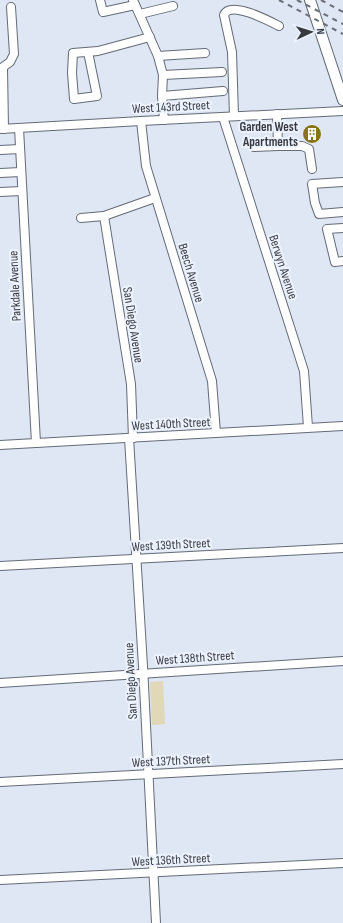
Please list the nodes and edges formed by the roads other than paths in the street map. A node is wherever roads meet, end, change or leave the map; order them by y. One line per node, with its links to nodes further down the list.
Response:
1 (100, 0): 3 (street)
2 (310, 0): 16 (main road)
3 (134, 2): 6 (street)
4 (173, 6): 6 (street)
5 (11, 7): 24 (street)
6 (140, 14): 8 (street)
7 (279, 26): 19 (street)
8 (150, 37): 9 (street); 11 (street)
9 (88, 52): 9 (street)
10 (205, 53): 11 (street)
11 (158, 56): 13 (street)
12 (222, 72): 13 (street)
13 (163, 75): 15 (street)
14 (223, 92): 15 (street)
15 (162, 96): 21 (street)
16 (343, 100)
17 (343, 111): 18 (street, West 143rd Street)
18 (277, 114): 19 (street, West 143rd Street); 25 (street)
19 (234, 116): 20 (street, West 143rd Street)
20 (223, 117): 21 (street, West 143rd Street); 42 (street, Berwyn Avenue)
21 (164, 120): 22 (street, West 143rd Street)
22 (141, 121): 23 (street, West 143rd Street); 35 (street, Beech Avenue)
23 (19, 128): 24 (street, West 143rd Street); 27 (street, Parkdale Avenue)
24 (2, 129)
25 (278, 146): 26 (street); 29 (street)
26 (254, 147)
27 (20, 149): 28 (street); 30 (street, Parkdale Avenue)
28 (0, 150)
29 (312, 169)
30 (21, 172): 31 (street); 33 (street, Parkdale Avenue)
31 (0, 173)
32 (343, 182): 36 (street)
33 (22, 191): 34 (street); 45 (street, Parkdale Avenue)
34 (0, 192)
35 (156, 198): 37 (street); 43 (street, Beech Avenue)
36 (343, 212)
37 (104, 216): 38 (street); 44 (street, San Diego Avenue)
38 (81, 218)
39 (343, 228): 40 (street)
40 (343, 261)
41 (343, 426): 42 (street, West 140th Street)
42 (308, 427): 43 (street, West 140th Street)
43 (216, 433): 44 (street, West 140th Street)
44 (131, 438): 45 (street, West 140th Street); 48 (street, San Diego Avenue)
45 (36, 443): 46 (street, West 140th Street)
46 (0, 445)
47 (343, 548): 48 (street, West 139th Street)
48 (137, 559): 49 (street, West 139th Street); 51 (street, San Diego Avenue)
49 (0, 566)
50 (343, 661): 51 (street, West 138th Street)
51 (143, 673): 52 (street, West 138th Street); 54 (street, San Diego Avenue)
52 (0, 683)
53 (343, 764): 54 (street, West 137th Street)
54 (148, 775): 55 (street, West 137th Street); 57 (street, San Diego Avenue)
55 (0, 782)
56 (343, 863): 57 (street, West 136th Street)
57 (153, 873): 58 (street, West 136th Street); 59 (street, San Diego Avenue)
58 (0, 880)
59 (156, 923)

